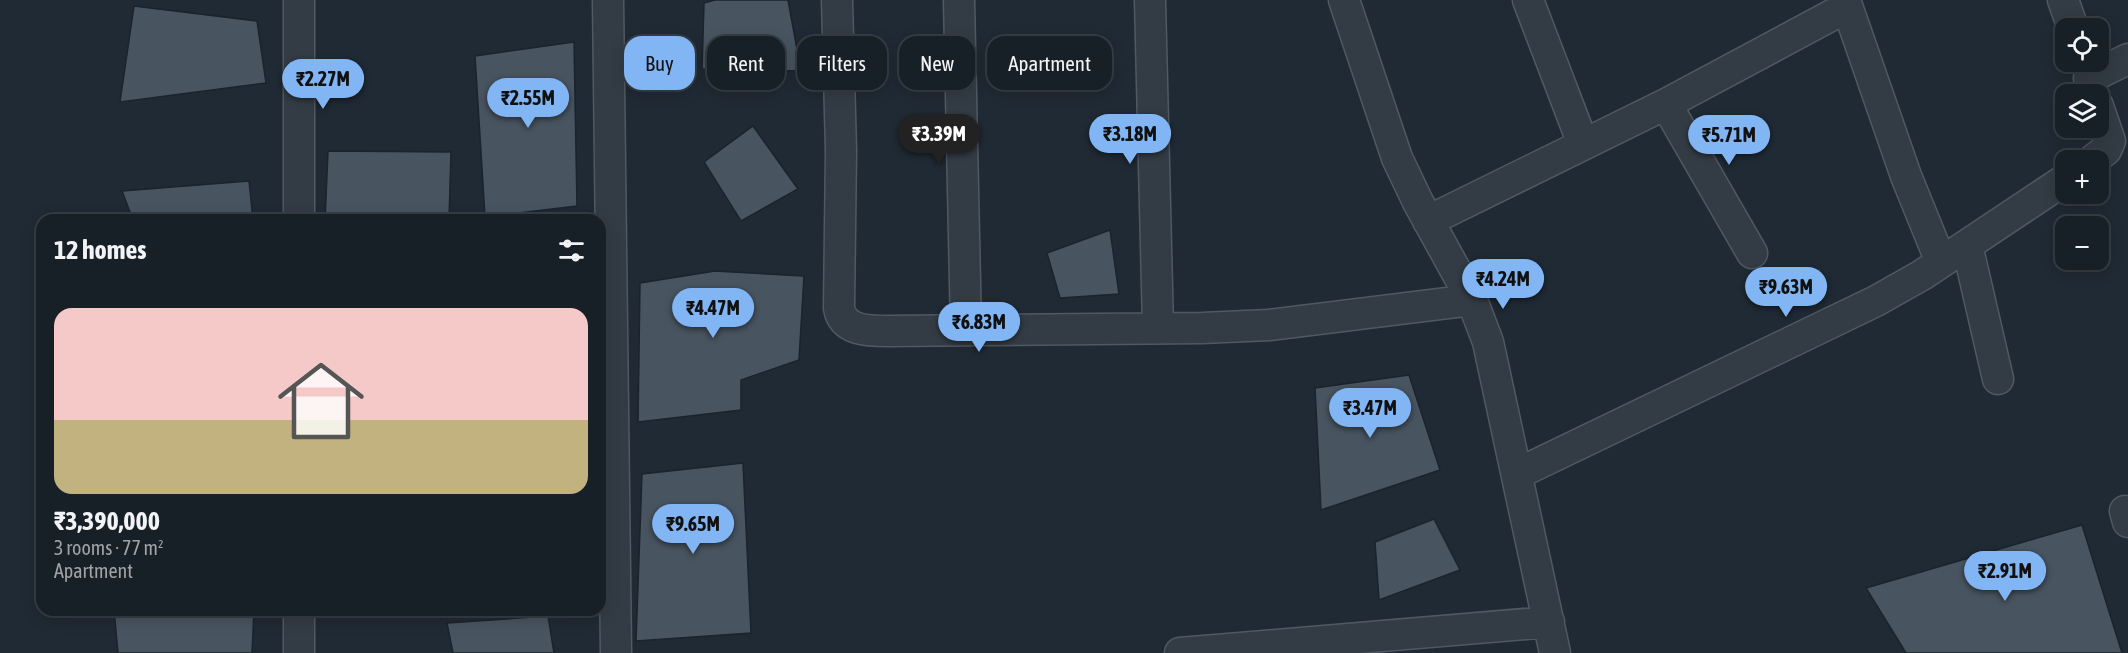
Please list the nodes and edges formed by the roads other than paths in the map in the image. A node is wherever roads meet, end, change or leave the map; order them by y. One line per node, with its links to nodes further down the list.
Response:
1 (299, 0): 16 (street)
2 (608, 0): 29 (street)
3 (837, 0): 23 (street)
4 (959, 0): 23 (street)
5 (1149, 0): 22 (street)
6 (1344, 0): 17 (street)
7 (1528, 0): 14 (street)
8 (2063, 0): 10 (street)
9 (1846, 3): 13 (street); 20 (street)
10 (2069, 18)
11 (2128, 59): 12 (street)
12 (2089, 78)
13 (1666, 104): 14 (street); 19 (street)
14 (1583, 144): 17 (street)
15 (2055, 186): 18 (street)
16 (299, 214)
17 (1428, 221): 21 (street)
18 (1967, 245): 20 (street); 24 (street)
19 (1752, 253)
20 (1941, 262): 25 (street)
21 (1472, 300): 22 (street); 25 (street)
22 (1158, 328): 23 (street)
23 (966, 330)
24 (1998, 379)
25 (1517, 474): 27 (street)
26 (299, 616): 28 (street)
27 (1549, 622): 30 (street); 31 (street)
28 (299, 653)
29 (616, 653)
30 (1180, 653)
31 (1555, 653)

